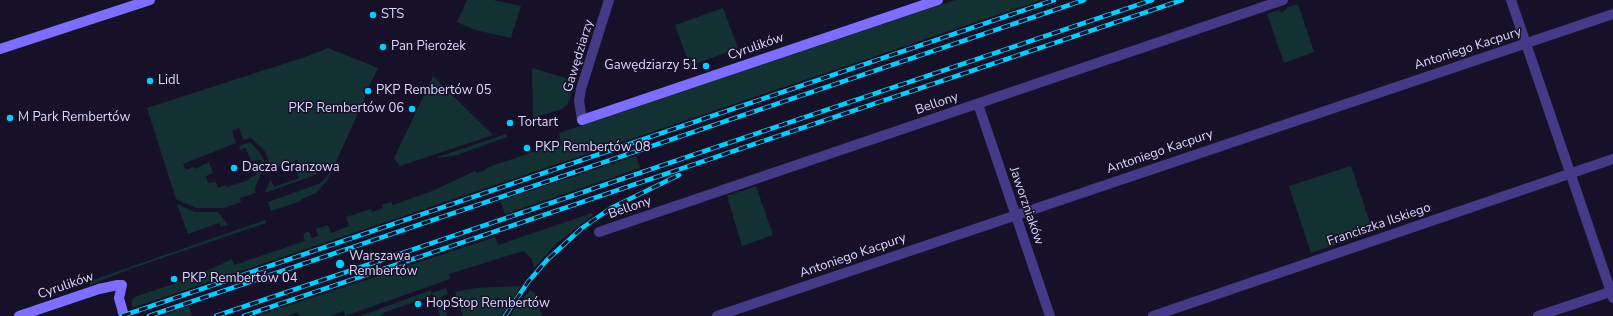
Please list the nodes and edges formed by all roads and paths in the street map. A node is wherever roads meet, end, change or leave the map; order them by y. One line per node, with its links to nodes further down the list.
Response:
1 (150, 0): 8 (main road)
2 (609, 0): 10 (street, Gawędziarzy)
3 (938, 0): 10 (main road, Cyrulików)
4 (1283, 0): 9 (street, Bellony)
5 (1511, 0): 7 (street)
6 (1613, 14): 7 (street, Antoniego Kacpury)
7 (1525, 44): 12 (street); 13 (street, Antoniego Kacpury)
8 (0, 49)
9 (978, 104): 13 (street, Jaworzniaków); 14 (street, Bellony)
10 (582, 120)
11 (1613, 159): 12 (street, Franciszka Ilskiego)
12 (1570, 174): 15 (street); 20 (street, Franciszka Ilskiego)
13 (1014, 215): 18 (street, Antoniego Kacpury); 19 (street, Jaworzniaków)
14 (598, 232)
15 (1612, 293): 21 (street)
16 (19, 316): 17 (main road, Cyrulików)
17 (124, 316)
18 (716, 316)
19 (1050, 316)
20 (1153, 316)
21 (1538, 316)

